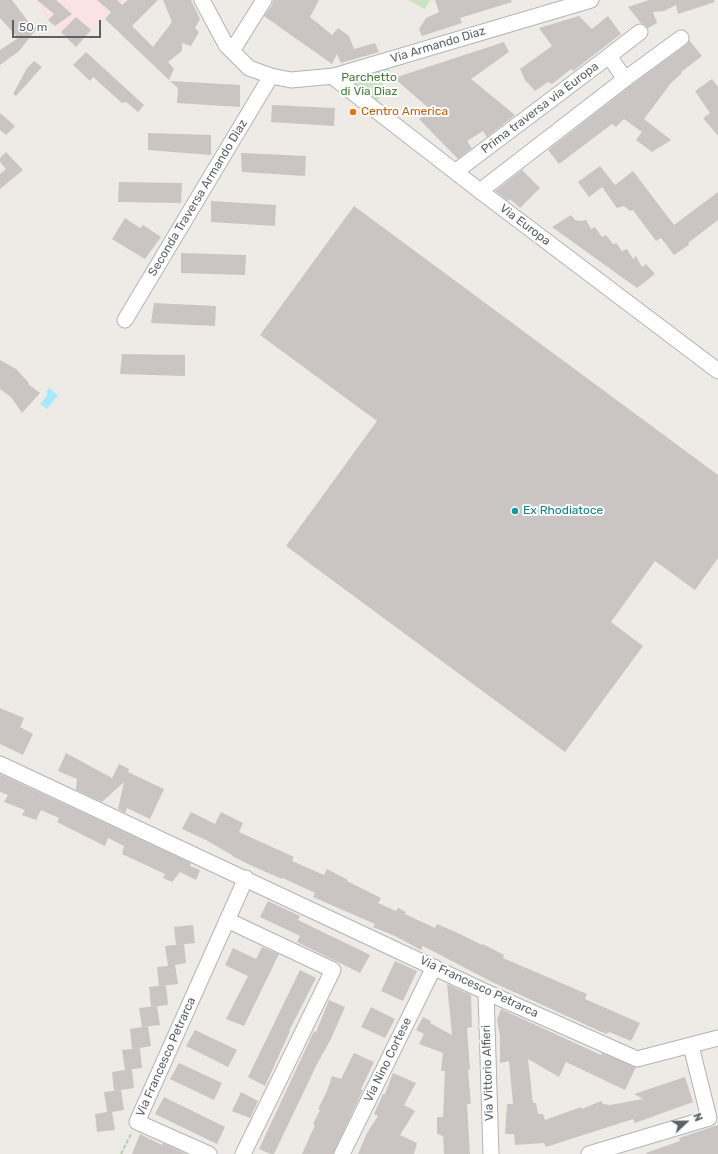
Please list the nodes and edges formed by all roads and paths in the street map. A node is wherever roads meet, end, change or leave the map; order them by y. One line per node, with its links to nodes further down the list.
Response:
1 (202, 0): 6 (street, Via Armando Diaz)
2 (264, 0): 6 (street)
3 (591, 0): 9 (street, Via Armando Diaz)
4 (640, 32): 7 (street)
5 (681, 38): 10 (street)
6 (232, 51): 8 (street, Via Armando Diaz)
7 (609, 56): 10 (street, Prima traversa via Europa); 11 (street, Prima traversa via Europa)
8 (271, 76): 9 (street, Via Armando Diaz); 13 (street, Seconda Traversa Armando Diaz)
9 (333, 76): 11 (street, Via Europa)
10 (625, 80): 12 (street)
11 (455, 172): 12 (street, Via Europa)
12 (480, 191): 14 (street, Via Europa)
13 (125, 320)
14 (718, 372)
15 (0, 764): 16 (street, Via Francesco Petrarca)
16 (246, 878): 17 (street, Via Francesco Petrarca); 18 (street, Via Francesco Petrarca)
17 (227, 920): 22 (street, Via Francesco Petrarca); 25 (street)
18 (434, 967): 19 (street, Via Francesco Petrarca); 26 (street, Via Nino Cortese)
19 (486, 992): 21 (street, Via Francesco Petrarca); 27 (street, Via Vittorio Alfieri)
20 (718, 1038): 21 (street, Via Francesco Petrarca)
21 (691, 1046): 28 (street)
22 (137, 1122): 23 (path); 24 (street, Via Francesco Petrarca)
23 (121, 1154)
24 (209, 1154)
25 (243, 1154)
26 (342, 1154)
27 (491, 1154)
28 (589, 1154)

